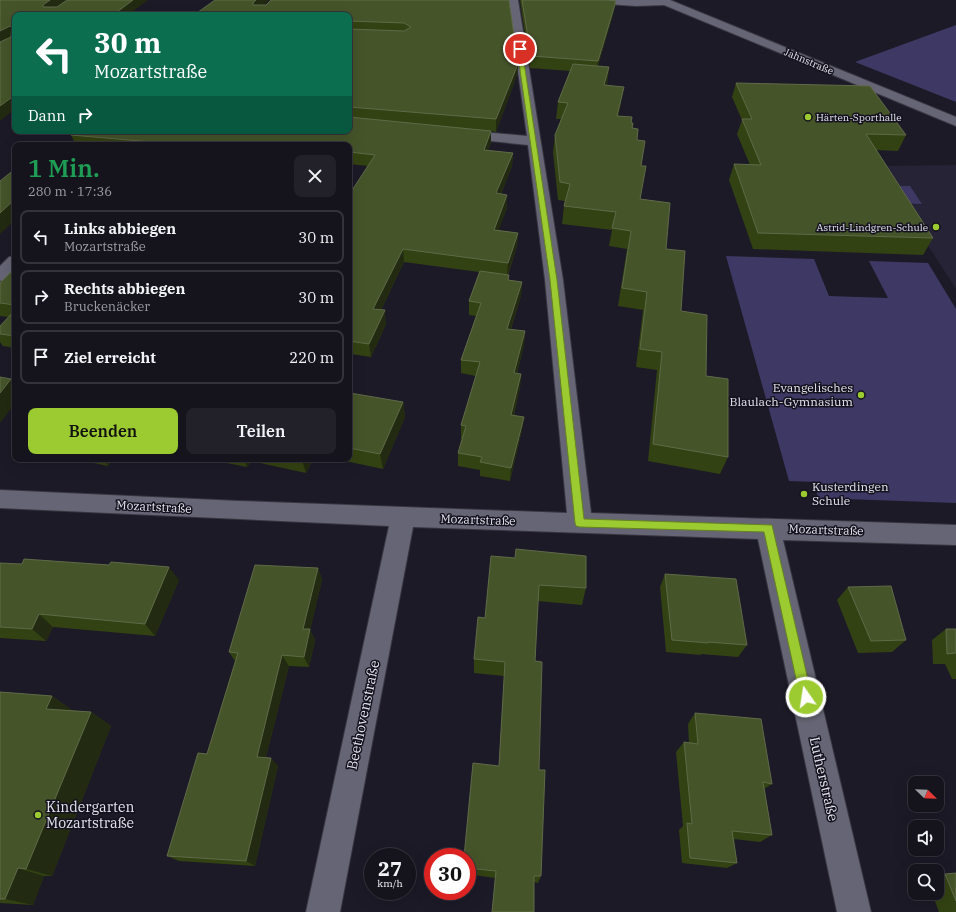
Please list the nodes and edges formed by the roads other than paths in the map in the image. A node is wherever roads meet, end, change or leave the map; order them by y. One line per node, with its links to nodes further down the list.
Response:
1 (514, 0): 6 (street)
2 (592, 0): 3 (street)
3 (663, 1): 4 (street, Jahnstraße)
4 (956, 122)
5 (449, 133): 6 (street)
6 (534, 140): 11 (street)
7 (12, 264): 8 (street)
8 (0, 276)
9 (0, 499): 10 (street, Mozartstraße)
10 (403, 518): 11 (street, Mozartstraße); 14 (street, Beethovenstraße)
11 (580, 523): 12 (street, Mozartstraße)
12 (768, 528): 13 (street, Mozartstraße); 15 (street, Lutherstraße)
13 (956, 535)
14 (323, 912)
15 (854, 912)

